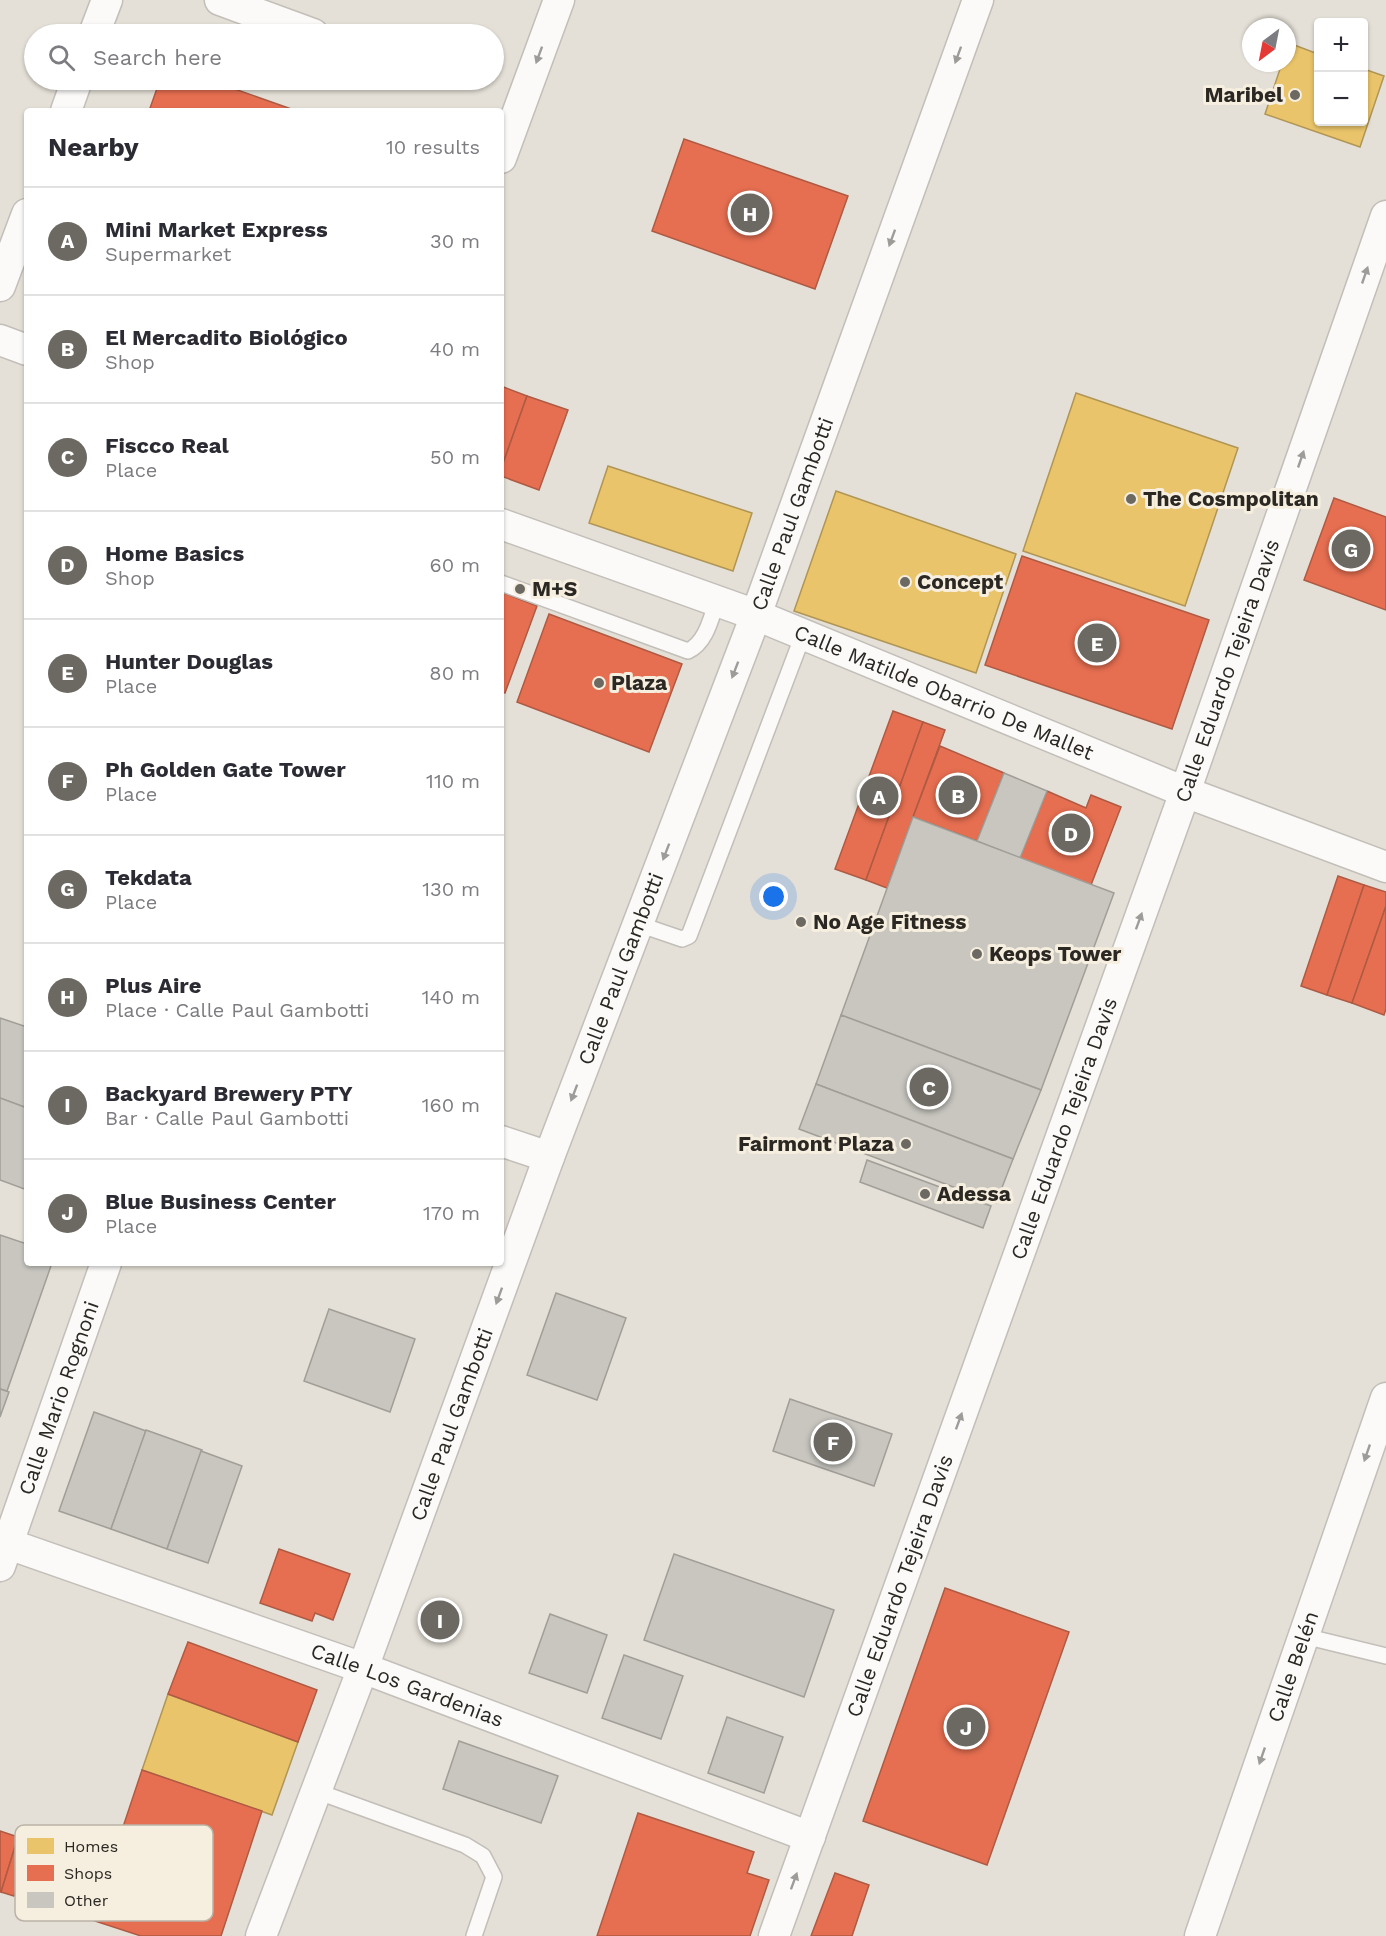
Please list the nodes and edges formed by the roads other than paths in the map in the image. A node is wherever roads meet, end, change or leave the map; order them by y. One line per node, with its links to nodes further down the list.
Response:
1 (107, 0): 5 (street)
2 (220, 0): 6 (street)
3 (559, 0): 9 (street, one-way to 9)
4 (978, 0): 18 (street, Calle Paul Gambotti, one-way to 18)
5 (98, 24)
6 (286, 24)
7 (73, 90): 8 (street)
8 (67, 108)
9 (504, 150)
10 (1386, 216): 20 (street, Calle Eduardo Tejeira Davis, one-way to 10)
11 (24, 222): 12 (street)
12 (0, 286)
13 (0, 340): 14 (street)
14 (24, 349)
15 (504, 525): 17 (street, Calle Matilde Obarrio De Mallet)
16 (504, 584): 17 (lane)
17 (717, 602): 18 (street, Calle Matilde Obarrio De Mallet)
18 (756, 615): 19 (street, Calle Matilde Obarrio De Mallet); 22 (street, Calle Paul Gambotti, one-way to 22)
19 (803, 635): 20 (street, Calle Matilde Obarrio De Mallet); 22 (lane)
20 (1185, 792): 21 (street, Calle Matilde Obarrio De Mallet); 32 (street, Calle Eduardo Tejeira Davis, one-way to 20)
21 (1386, 867)
22 (638, 924): 24 (street, Calle Paul Gambotti, one-way to 24)
23 (504, 1142): 24 (street)
24 (549, 1157): 30 (street, Calle Paul Gambotti, one-way to 30)
25 (105, 1266): 27 (street, Calle Mario Rognoni)
26 (1386, 1398): 28 (street, Calle Belén, one-way to 28)
27 (3, 1551): 30 (street, Calle Los Gardenias)
28 (1304, 1636): 29 (lane); 36 (street, Calle Belén, one-way to 36)
29 (1386, 1656)
30 (363, 1668): 31 (street, Calle Paul Gambotti); 32 (street, Calle Los Gardenias)
31 (316, 1791): 33 (street, Calle Paul Gambotti); 34 (lane)
32 (810, 1837): 35 (street, Calle Eduardo Tejeira Davis, one-way to 32)
33 (261, 1936)
34 (474, 1936)
35 (774, 1936)
36 (1200, 1936)

